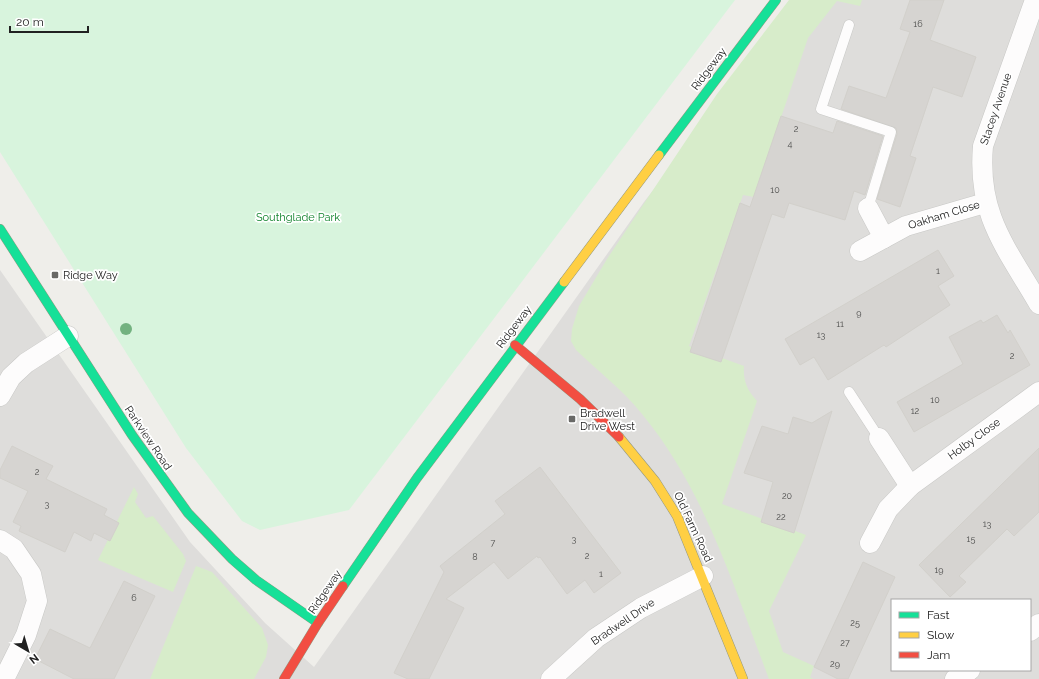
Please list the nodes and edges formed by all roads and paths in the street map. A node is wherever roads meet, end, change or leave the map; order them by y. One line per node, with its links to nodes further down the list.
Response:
1 (776, 0): 11 (street, Ridgeway)
2 (1035, 0): 4 (street, Stacey Avenue)
3 (849, 25): 5 (lane)
4 (985, 203): 7 (street, Oakham Close); 9 (street, Stacey Avenue)
5 (868, 208): 7 (street)
6 (0, 229): 10 (street, Parkview Road)
7 (884, 238): 8 (street, Oakham Close)
8 (860, 251)
9 (1039, 304)
10 (68, 336): 14 (street); 20 (street, Parkview Road)
11 (515, 345): 19 (street, Old Farm Road); 20 (street, Ridgeway)
12 (849, 392): 15 (lane)
13 (1039, 392): 16 (street, Holby Close)
14 (0, 396)
15 (879, 438): 16 (street)
16 (910, 486): 18 (street, Holby Close)
17 (0, 540): 24 (street)
18 (870, 543)
19 (703, 576): 26 (street, Bradwell Drive); 27 (street, Old Farm Road)
20 (318, 622): 25 (street, Ridgeway)
21 (1039, 624): 22 (street)
22 (1031, 630)
23 (968, 671): 28 (street)
24 (4, 679)
25 (284, 679)
26 (551, 679)
27 (743, 679)
28 (955, 679)

